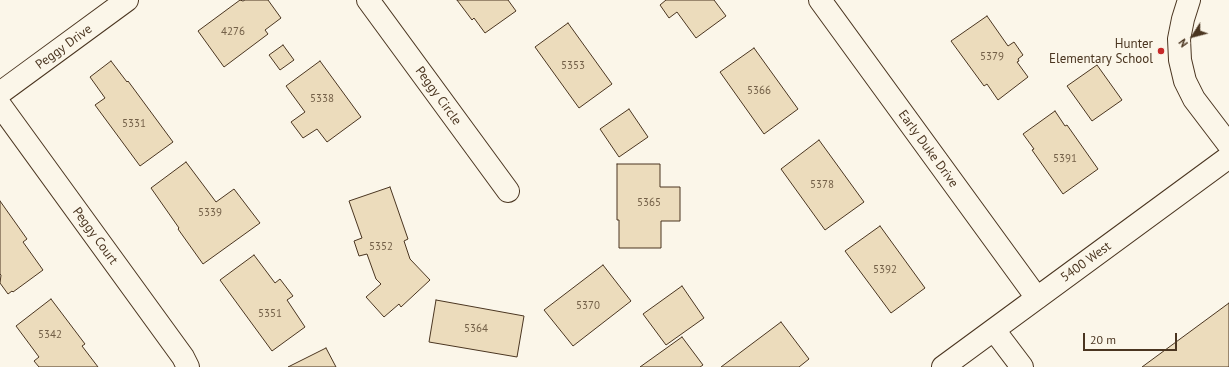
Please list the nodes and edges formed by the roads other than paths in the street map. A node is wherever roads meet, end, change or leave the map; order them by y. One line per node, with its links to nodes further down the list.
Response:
1 (128, 0): 5 (street, Peggy Drive)
2 (368, 0): 9 (street, Peggy Circle)
3 (820, 0): 10 (street, Early Duke Drive)
4 (1189, 0): 7 (street)
5 (0, 94)
6 (0, 105): 12 (street, Peggy Court)
7 (1229, 145)
8 (1229, 157): 10 (street, 5400 West)
9 (508, 191)
10 (1037, 298): 11 (street, 5400 West)
11 (994, 330): 13 (street, 5400 West); 14 (street)
12 (188, 367)
13 (943, 367)
14 (1022, 367)

